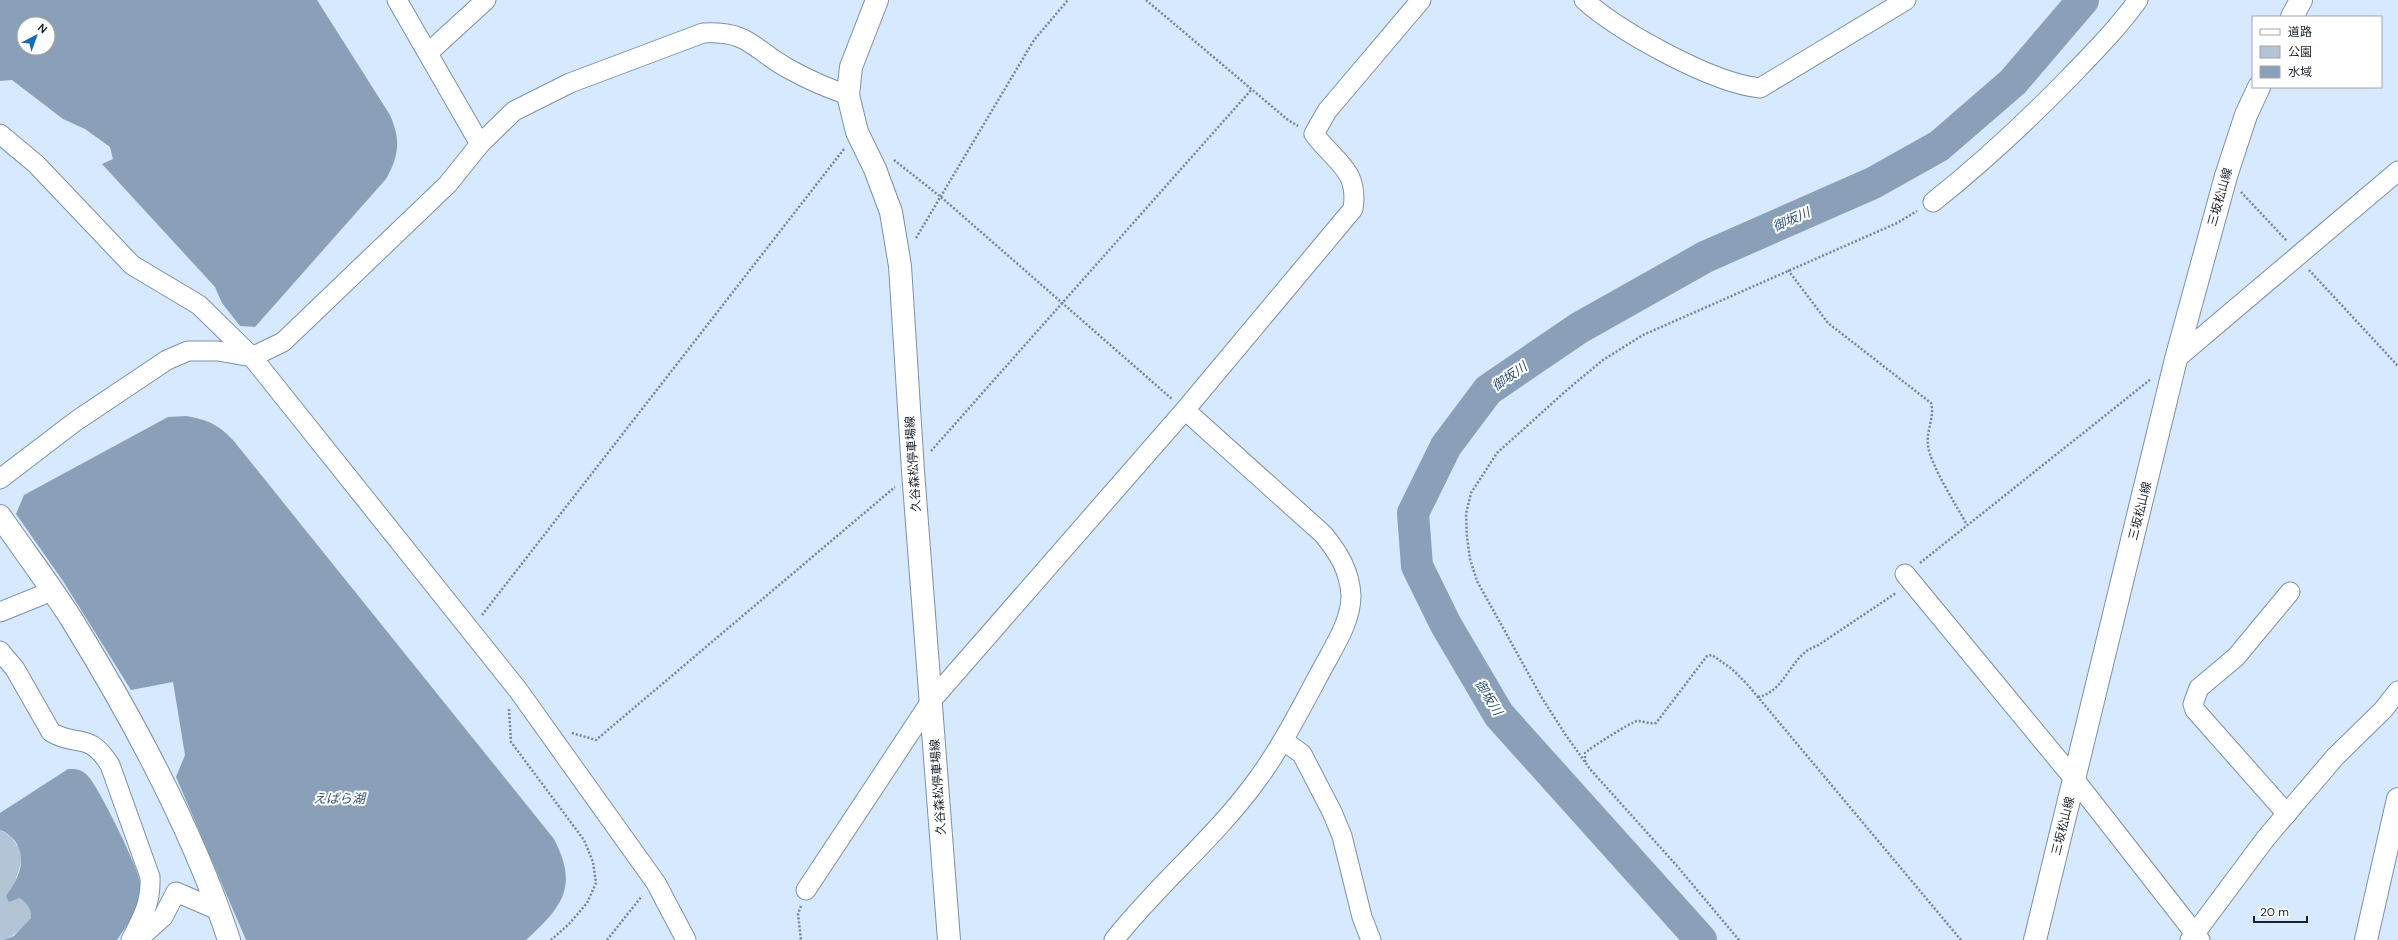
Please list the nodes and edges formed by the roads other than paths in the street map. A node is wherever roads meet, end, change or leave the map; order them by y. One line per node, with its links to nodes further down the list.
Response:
1 (397, 0): 10 (street)
2 (486, 0): 10 (street)
3 (877, 0): 12 (main road, 久谷森松停車場線)
4 (1421, 0): 19 (street)
5 (1584, 0): 6 (street)
6 (1906, 0)
7 (2138, 0): 16 (street)
8 (2301, 0): 9 (main road)
9 (2293, 16)
10 (428, 53): 14 (street)
11 (2259, 88): 18 (main road, 三坂松山線)
12 (848, 95): 14 (street); 28 (main road, 久谷森松停車場線)
13 (0, 134): 17 (street)
14 (480, 144): 17 (street)
15 (2398, 171): 18 (street)
16 (1933, 202)
17 (252, 357): 20 (street); 39 (street)
18 (2176, 359): 30 (main road, 三坂松山線)
19 (1185, 410): 28 (street); 29 (street)
20 (0, 479)
21 (0, 516): 23 (main road)
22 (1909, 578): 30 (street)
23 (52, 591): 25 (street); 34 (main road)
24 (2290, 592): 32 (street)
25 (0, 612)
26 (0, 651): 36 (street)
27 (2398, 691): 32 (street)
28 (931, 701): 33 (street); 40 (main road, 久谷森松停車場線)
29 (1284, 741): 41 (street); 42 (street)
30 (2075, 780): 35 (street); 43 (main road, 三坂松山線)
31 (2398, 799): 44 (main road)
32 (2287, 814): 35 (street)
33 (806, 890)
34 (218, 910): 37 (street); 38 (main road)
35 (2195, 938)
36 (131, 940)
37 (137, 940)
38 (229, 940)
39 (686, 940)
40 (949, 940)
41 (1114, 940)
42 (1371, 940)
43 (2035, 940)
44 (2366, 940)

